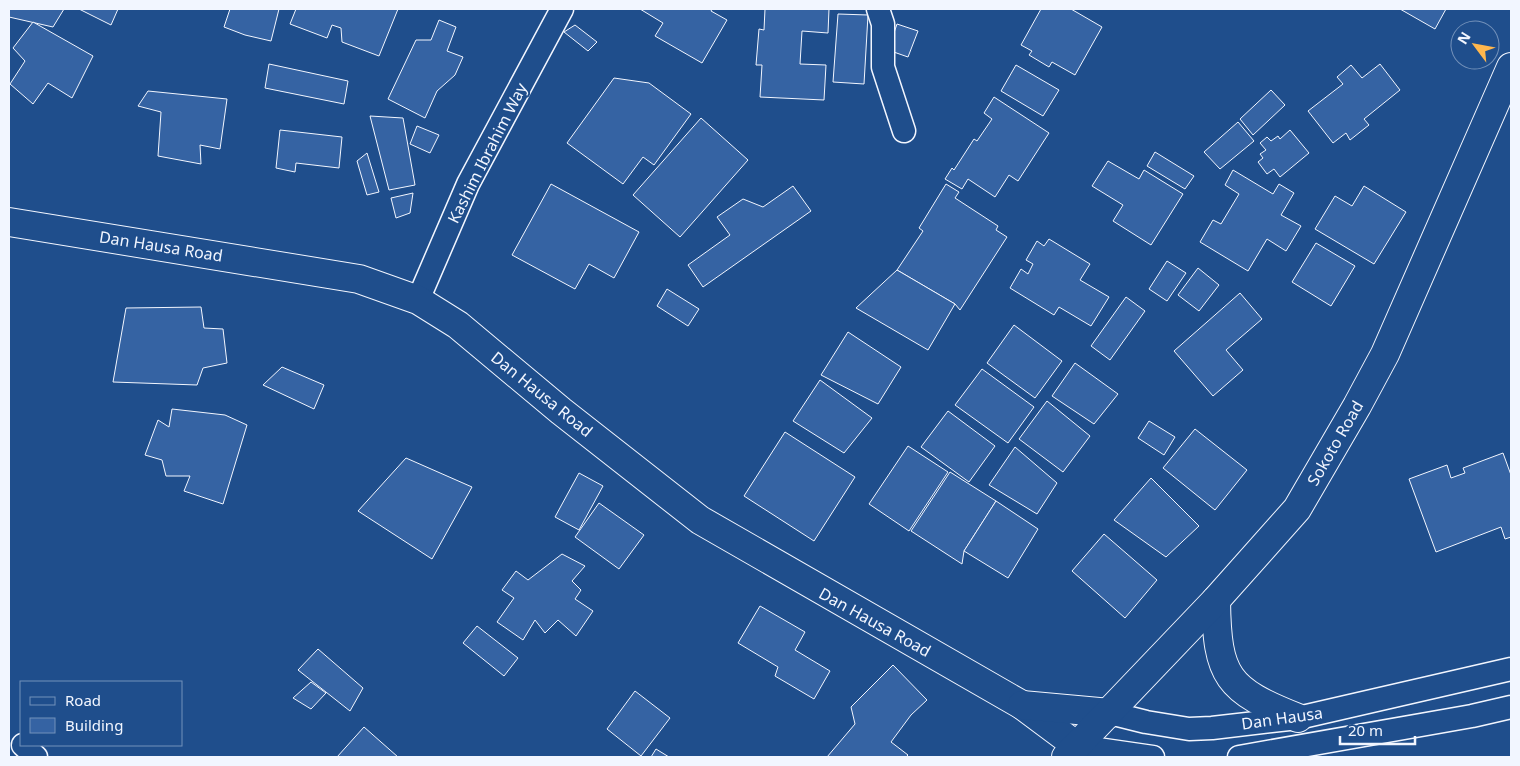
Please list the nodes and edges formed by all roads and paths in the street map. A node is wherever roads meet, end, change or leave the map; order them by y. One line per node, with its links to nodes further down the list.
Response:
1 (562, 9): 6 (street, Kashim Ibrahim Way)
2 (878, 9): 4 (street)
3 (1511, 67): 7 (street, Sokoto Road)
4 (904, 131)
5 (9, 222): 6 (street, Dan Hausa Road)
6 (418, 300): 9 (street, Dan Hausa Road)
7 (1216, 600): 11 (street, Sokoto Road); 12 (street)
8 (1511, 669): 12 (street, Dan Hausa)
9 (1022, 705): 11 (street); 16 (street, Dan Hausa Road)
10 (1511, 707): 19 (street, Dan Hausa)
11 (1110, 712): 12 (street, Dan Hausa); 16 (street, Sokoto Road)
12 (1298, 718)
13 (9, 732): 14 (street)
14 (20, 742)
15 (24, 746): 17 (street)
16 (1072, 752): 18 (street)
17 (36, 757)
18 (1153, 757)
19 (1239, 757)

